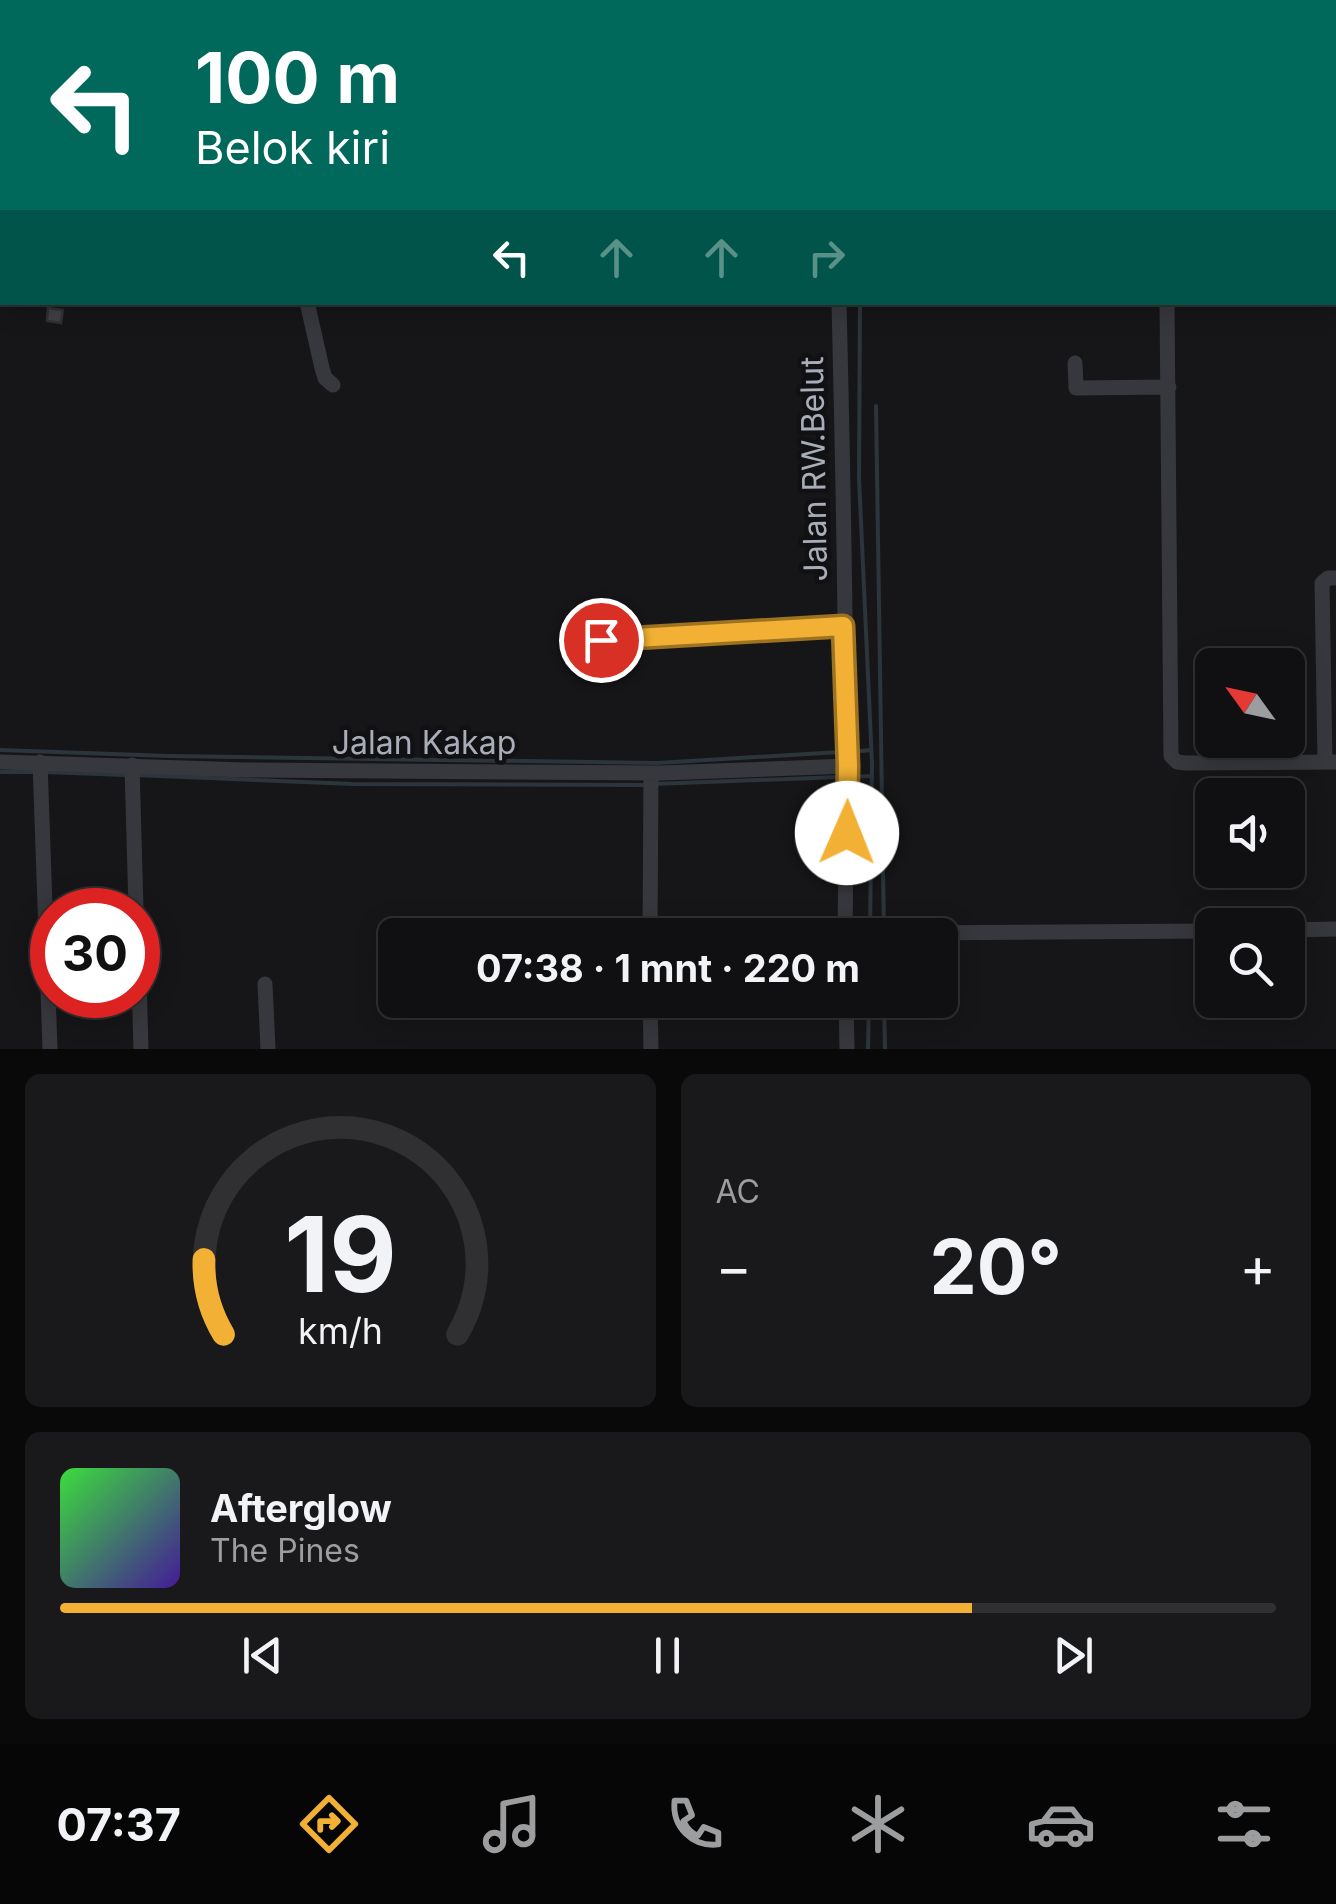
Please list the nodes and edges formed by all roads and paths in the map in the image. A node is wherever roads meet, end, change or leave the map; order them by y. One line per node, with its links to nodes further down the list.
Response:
1 (308, 305): 6 (street)
2 (839, 305): 8 (street, Jalan RW.Belut)
3 (1167, 305): 5 (street)
4 (1075, 363): 5 (street)
5 (1169, 382): 12 (street)
6 (333, 385)
7 (1336, 578): 12 (street)
8 (843, 626): 9 (street); 14 (street, Jalan RW.Belut)
9 (601, 640)
10 (0, 762): 11 (street, Jalan Kakap)
11 (40, 762): 13 (street, Jalan Kakap); 16 (street)
12 (1330, 762)
13 (132, 765): 15 (street, Jalan Kakap); 17 (street)
14 (848, 766): 15 (street, Jalan Kakap); 19 (street, Jalan RW.Belut)
15 (651, 773): 18 (street)
16 (47, 888)
17 (135, 888)
18 (650, 918)
19 (844, 918)
20 (1336, 929): 21 (street)
21 (1305, 930)
22 (1195, 931): 23 (street)
23 (958, 932)
24 (266, 984): 31 (street)
25 (50, 1018): 29 (street)
26 (140, 1018): 30 (street)
27 (650, 1018): 32 (street)
28 (846, 1018): 33 (street)
29 (50, 1049)
30 (141, 1049)
31 (268, 1049)
32 (650, 1049)
33 (847, 1049)

